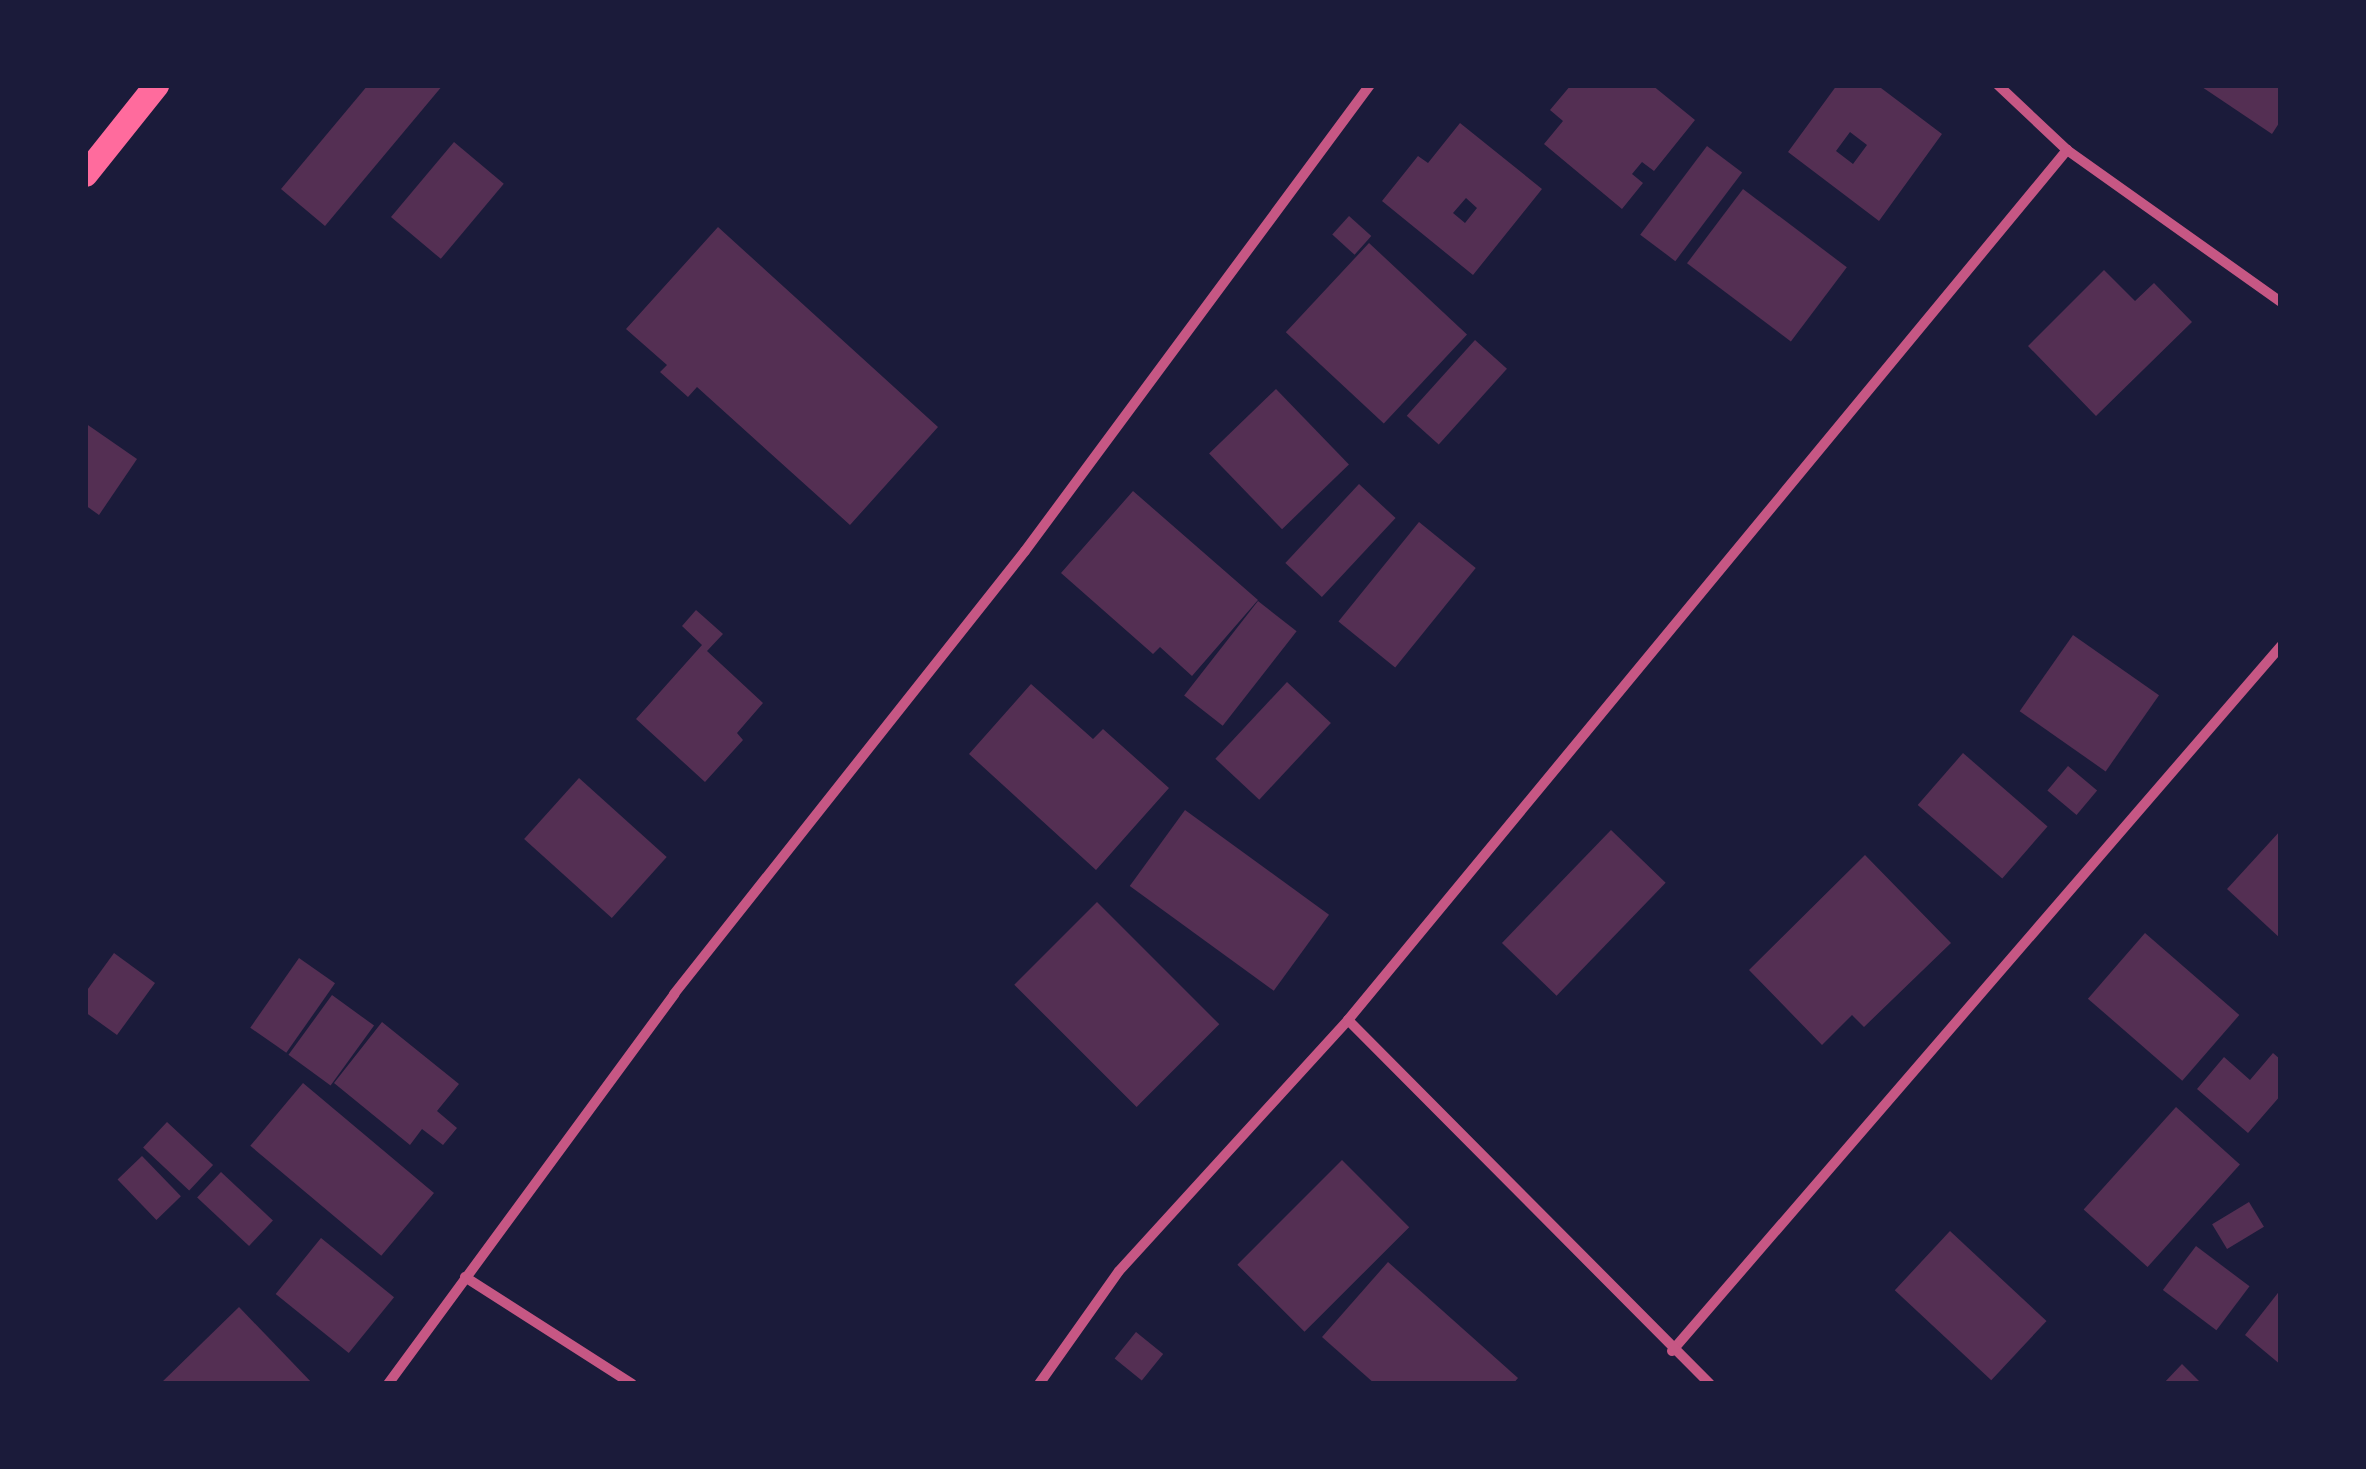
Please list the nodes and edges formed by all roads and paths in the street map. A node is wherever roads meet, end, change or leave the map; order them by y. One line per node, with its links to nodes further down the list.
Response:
1 (156, 85): 5 (main road)
2 (1370, 85): 9 (street)
3 (1998, 85): 4 (street)
4 (2066, 150): 6 (street); 8 (street)
5 (85, 174)
6 (2281, 302)
7 (2281, 646): 10 (street)
8 (1348, 1020): 10 (street); 13 (street)
9 (465, 1277): 11 (street); 12 (street)
10 (1672, 1351): 14 (street)
11 (388, 1384)
12 (632, 1384)
13 (1039, 1384)
14 (1710, 1384)

